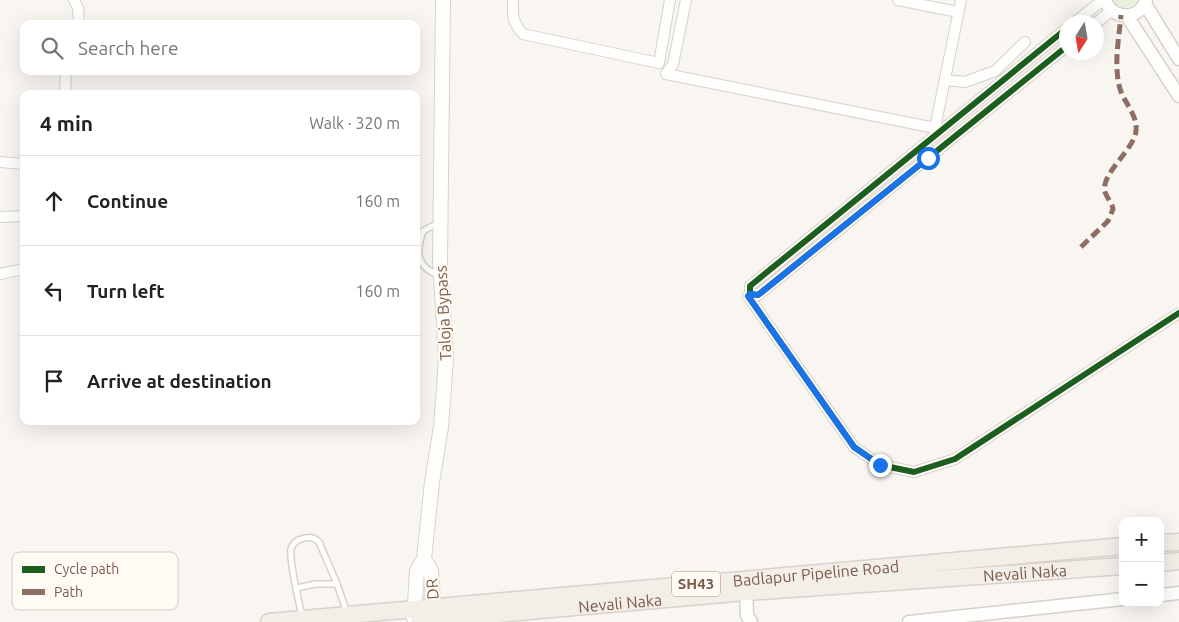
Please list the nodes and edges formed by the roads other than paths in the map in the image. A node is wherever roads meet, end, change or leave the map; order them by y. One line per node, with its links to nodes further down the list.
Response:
1 (74, 0): 13 (street)
2 (443, 0): 28 (main road, Taloja Bypass)
3 (513, 0): 18 (street)
4 (670, 0): 18 (street)
5 (686, 0): 19 (street)
6 (898, 0): 10 (street)
7 (961, 0): 10 (street)
8 (1146, 2): 12 (street); 17 (street)
9 (1106, 4): 11 (street); 12 (street)
10 (958, 12): 21 (street)
11 (1087, 15)
12 (1127, 16): 23 (street)
13 (78, 20)
14 (1059, 35): 34 (street)
15 (1025, 42): 21 (street)
16 (1059, 53): 34 (street)
17 (1179, 59)
18 (659, 63): 19 (street)
19 (666, 74): 21 (street)
20 (66, 75): 22 (street)
21 (945, 80)
22 (66, 90)
23 (1179, 96)
24 (0, 162): 25 (street)
25 (20, 164)
26 (20, 216): 27 (street)
27 (0, 217)
28 (440, 222): 29 (lane); 33 (main road, Taloja Bypass)
29 (420, 243)
30 (420, 262): 33 (lane)
31 (20, 270): 32 (street)
32 (0, 274)
33 (440, 276): 39 (main road, Taloja Bypass)
34 (750, 294): 35 (street)
35 (1179, 313)
36 (1179, 542): 37 (main road)
37 (1164, 543)
38 (1119, 546): 44 (main road, Badlapur Pipeline Road / SH43)
39 (424, 560): 50 (main road, DR); 50 (main road, Taloja Bypass)
40 (1179, 561): 41 (main road)
41 (1164, 563)
42 (1119, 566): 44 (main road, Nevali Naka / SH43)
43 (337, 584): 45 (lane); 45 (lane); 49 (lane)
44 (746, 586): 50 (main road, Nevali Naka / SH43); 53 (street)
45 (297, 588): 51 (lane)
46 (1179, 593): 47 (street)
47 (1164, 595)
48 (1119, 599): 54 (street)
49 (348, 616): 50 (main road, SH43); 51 (main road, SH43)
50 (423, 617)
51 (302, 619): 52 (main road, SH43)
52 (269, 622)
53 (750, 622)
54 (909, 622)

